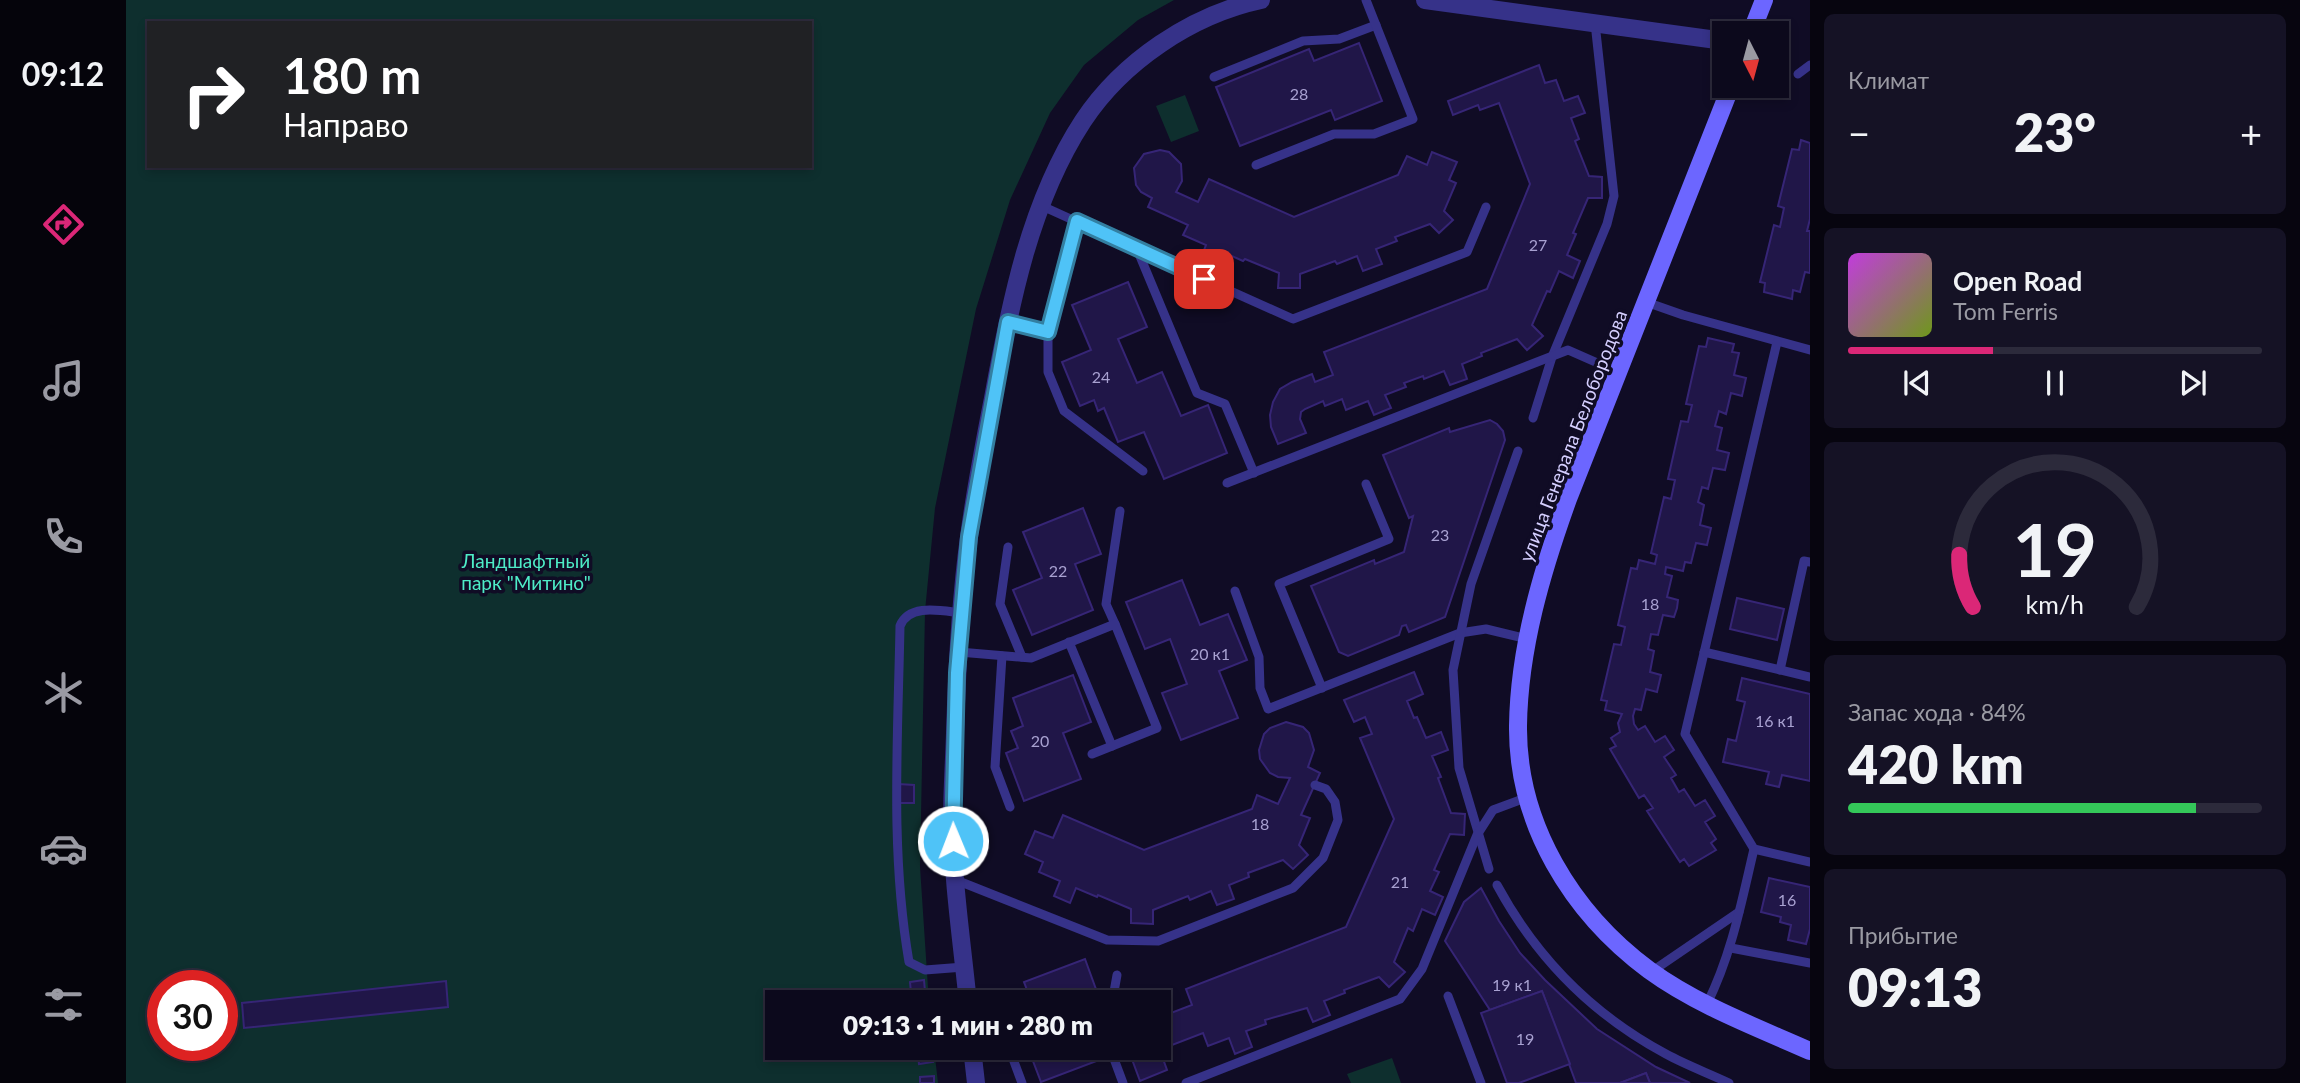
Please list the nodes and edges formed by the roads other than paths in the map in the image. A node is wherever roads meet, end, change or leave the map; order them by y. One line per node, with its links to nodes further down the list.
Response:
1 (1261, 0): 15 (street)
2 (1366, 0): 8 (lane)
3 (1425, 0): 5 (street)
4 (1764, 0): 6 (main road)
5 (1518, 7): 7 (street)
6 (1756, 21)
7 (1594, 23): 9 (street); 24 (lane)
8 (1376, 25): 12 (lane); 14 (lane)
9 (1712, 39)
10 (1810, 65): 11 (lane)
11 (1798, 74)
12 (1214, 77)
13 (1726, 98): 19 (main road, улица Генерала Белобородова)
14 (1256, 165)
15 (1042, 206): 17 (lane); 20 (street)
16 (1486, 207): 18 (lane)
17 (1077, 221): 18 (lane); 21 (lane)
18 (1137, 249): 29 (lane)
19 (1646, 302): 22 (lane); 25 (main road, улица Генерала Белобородова)
20 (1008, 322): 21 (lane); 36 (street)
21 (1048, 332): 28 (lane)
22 (1777, 342): 23 (lane); 42 (lane)
23 (1810, 350)
24 (1552, 357): 25 (lane); 26 (lane); 29 (lane)
25 (1618, 372): 39 (main road, улица Генерала Белобородова)
26 (1533, 418)
27 (1518, 451): 38 (lane)
28 (1143, 471)
29 (1254, 473): 30 (lane)
30 (1227, 483)
31 (1366, 484): 47 (lane)
32 (1120, 511): 37 (lane)
33 (1008, 547): 44 (lane)
34 (1810, 562): 45 (lane)
35 (1234, 591): 47 (lane)
36 (962, 613): 41 (street); 62 (lane)
37 (1115, 624): 40 (lane); 48 (lane)
38 (1460, 633): 39 (lane); 47 (lane); 53 (lane)
39 (1528, 639): 51 (main road, улица Генерала Белобородова)
40 (1069, 642): 44 (lane); 48 (lane)
41 (959, 652): 43 (lane); 57 (street)
42 (1704, 652): 45 (lane); 54 (lane)
43 (1002, 656): 44 (lane); 52 (lane)
44 (1022, 657)
45 (1780, 670): 46 (lane)
46 (1810, 677)
47 (1322, 688)
48 (1112, 746): 49 (lane)
49 (1092, 754)
50 (1315, 785): 57 (lane)
51 (1528, 797): 53 (lane); 63 (main road, улица Генерала Белобородова)
52 (1010, 807)
53 (1477, 835): 56 (lane); 77 (lane)
54 (1754, 849): 55 (lane); 59 (lane)
55 (1810, 862)
56 (1489, 869)
57 (955, 880): 62 (street)
58 (1497, 885): 73 (lane)
59 (1739, 912): 60 (lane); 63 (lane)
60 (1731, 948): 61 (lane); 68 (lane)
61 (1810, 963)
62 (964, 967): 65 (street)
63 (1651, 972): 68 (main road, улица Генерала Белобородова)
64 (1117, 975): 66 (lane)
65 (967, 990)
66 (1114, 990)
67 (1448, 996): 78 (lane)
68 (1707, 1004): 69 (main road, улица Генерала Белобородова)
69 (1810, 1051)
70 (973, 1060): 74 (street)
71 (1013, 1060): 75 (lane)
72 (1114, 1060): 76 (lane)
73 (1726, 1082)
74 (976, 1083)
75 (1022, 1083)
76 (1123, 1083)
77 (1186, 1083)
78 (1481, 1083)

